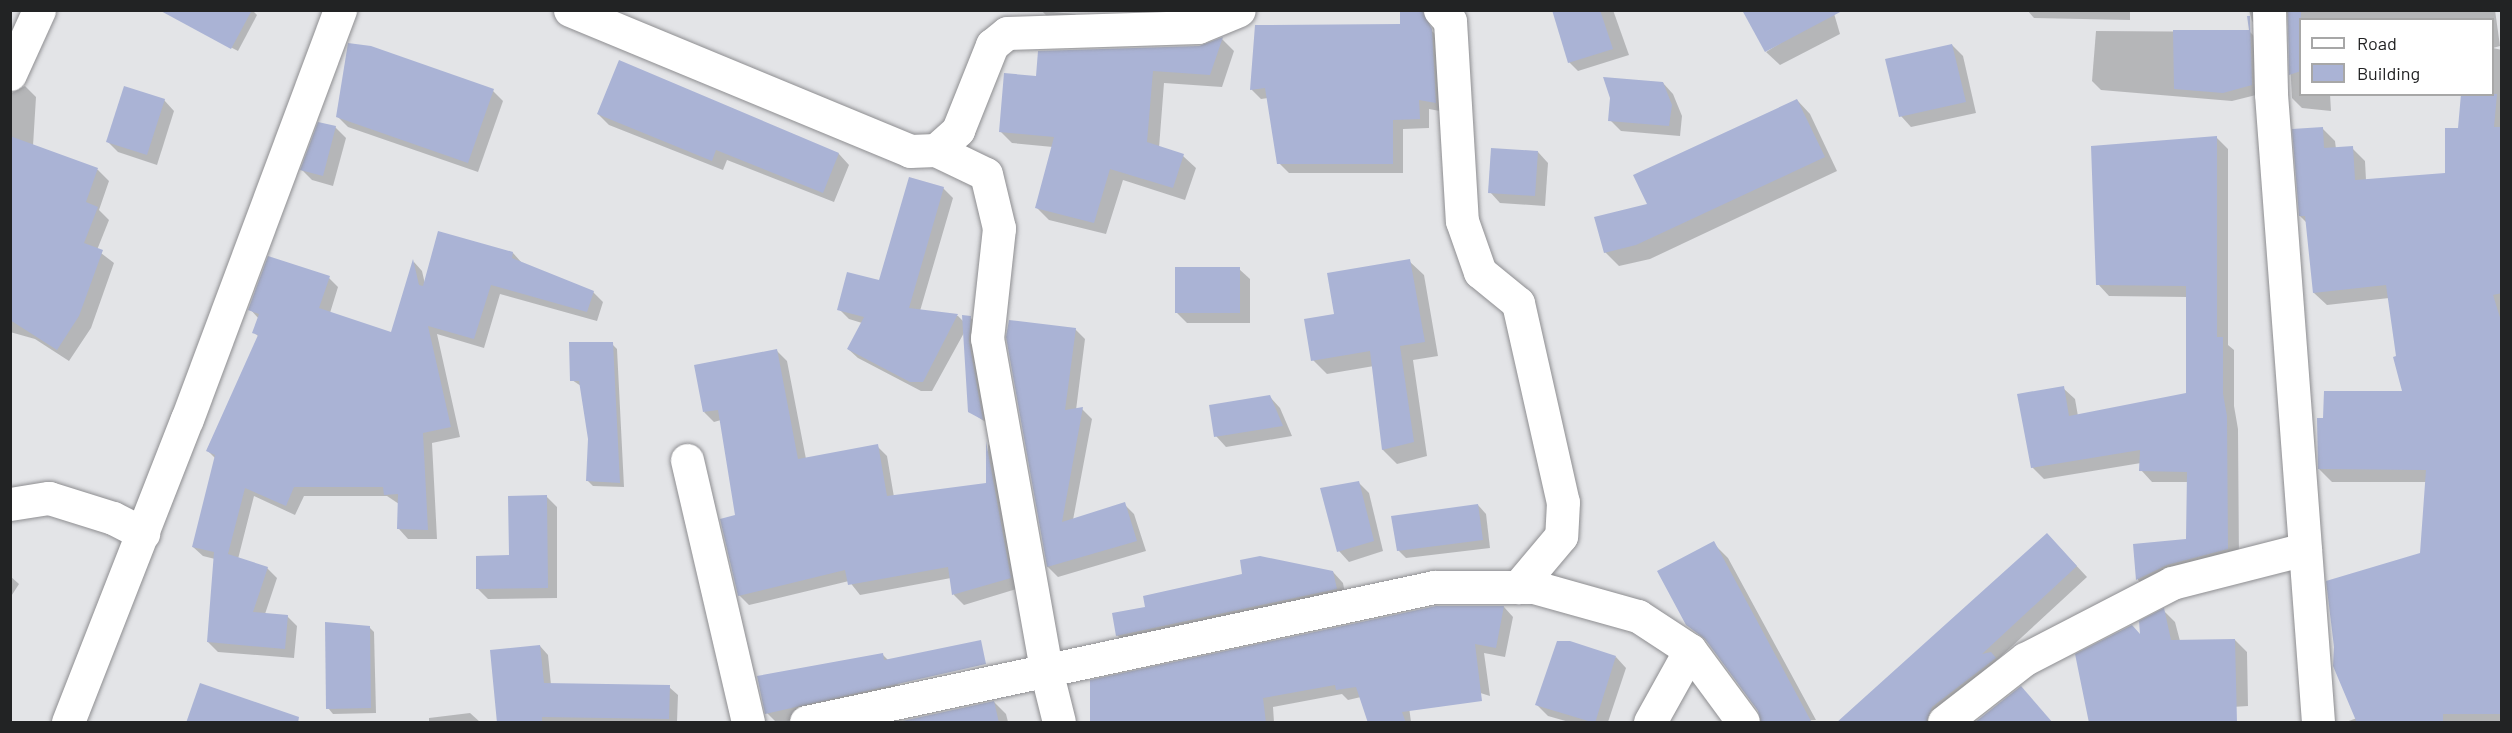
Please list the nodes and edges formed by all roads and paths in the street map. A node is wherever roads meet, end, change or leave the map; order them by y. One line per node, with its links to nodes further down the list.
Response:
1 (39, 10): 7 (street)
2 (340, 10): 11 (street)
3 (570, 10): 8 (street)
4 (1239, 10): 8 (street)
5 (1440, 10): 13 (street)
6 (2269, 10): 12 (street)
7 (10, 74)
8 (936, 150): 15 (street)
9 (687, 460): 17 (street)
10 (10, 504): 11 (street)
11 (143, 532): 16 (street)
12 (2305, 549): 22 (street); 23 (street)
13 (1518, 587): 14 (street); 15 (street)
14 (1690, 650): 20 (street); 21 (street)
15 (1047, 674): 18 (street); 19 (street)
16 (68, 723)
17 (748, 723)
18 (806, 723)
19 (1059, 723)
20 (1650, 723)
21 (1743, 723)
22 (1944, 723)
23 (2318, 723)

